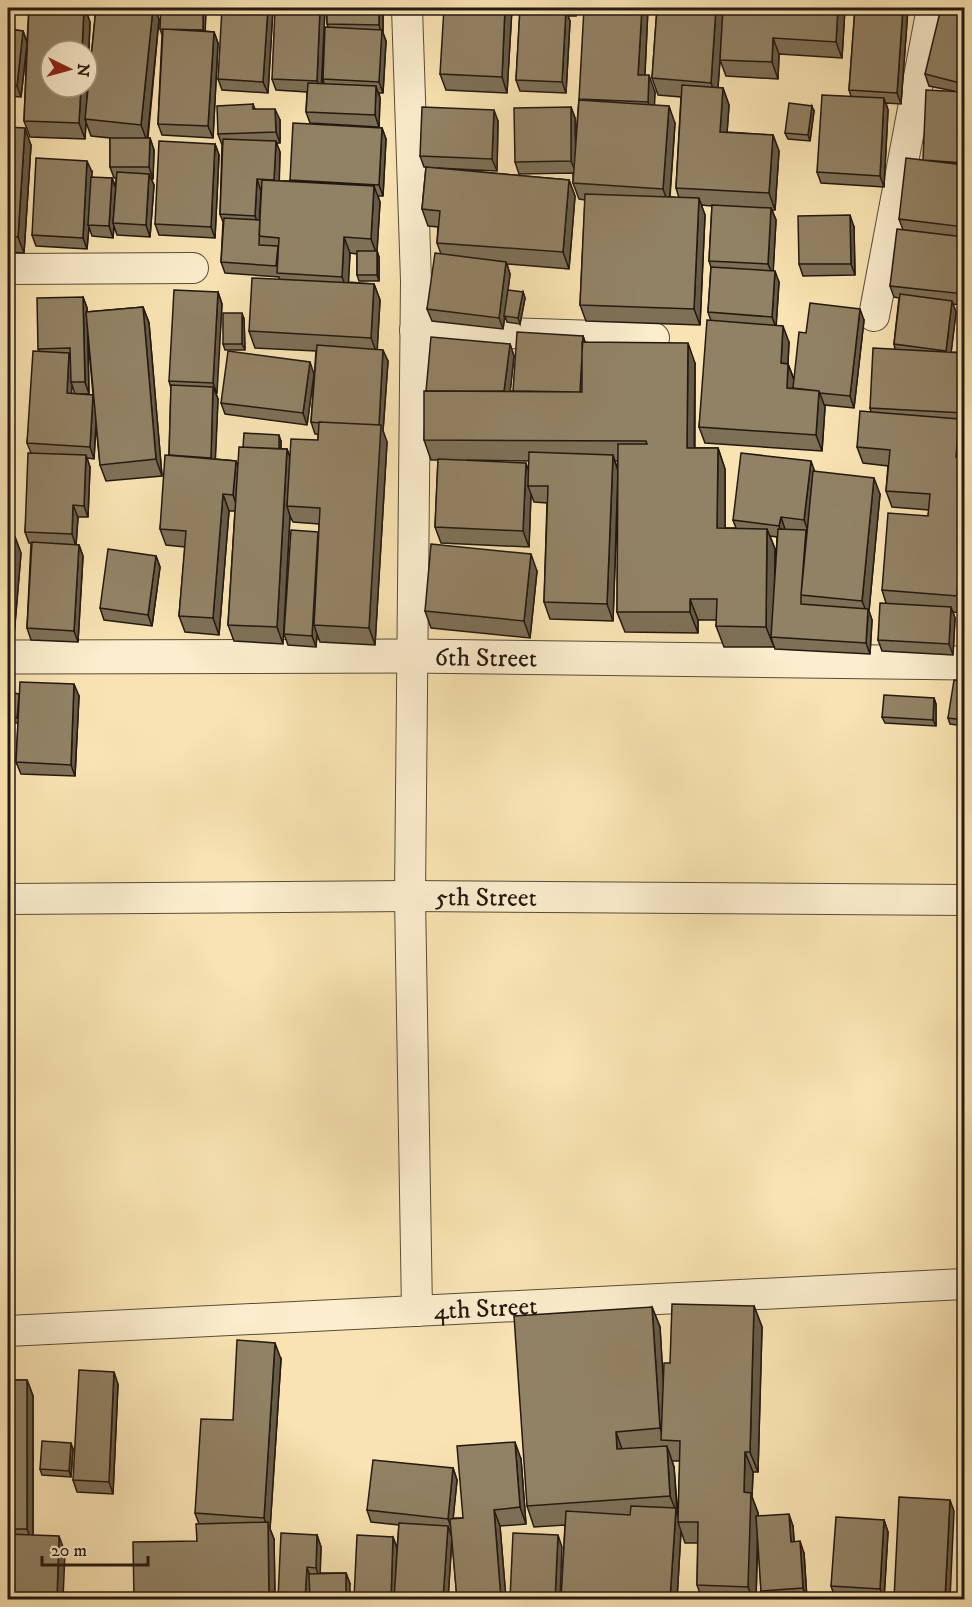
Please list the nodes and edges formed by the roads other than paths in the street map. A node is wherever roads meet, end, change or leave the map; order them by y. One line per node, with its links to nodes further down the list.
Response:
1 (407, 8): 6 (street)
2 (932, 8): 5 (street)
3 (193, 268): 4 (street)
4 (8, 269)
5 (874, 316)
6 (415, 330): 7 (street); 8 (street)
7 (654, 338)
8 (411, 656): 9 (street, 6th Street); 10 (street, 6th Street); 11 (street)
9 (8, 657)
10 (964, 663)
11 (410, 896): 12 (street, 5th Street); 13 (street, 5th Street); 15 (street)
12 (8, 899)
13 (964, 900)
14 (964, 1284): 15 (street, 4th Street)
15 (417, 1311): 16 (street, 4th Street)
16 (8, 1331)

